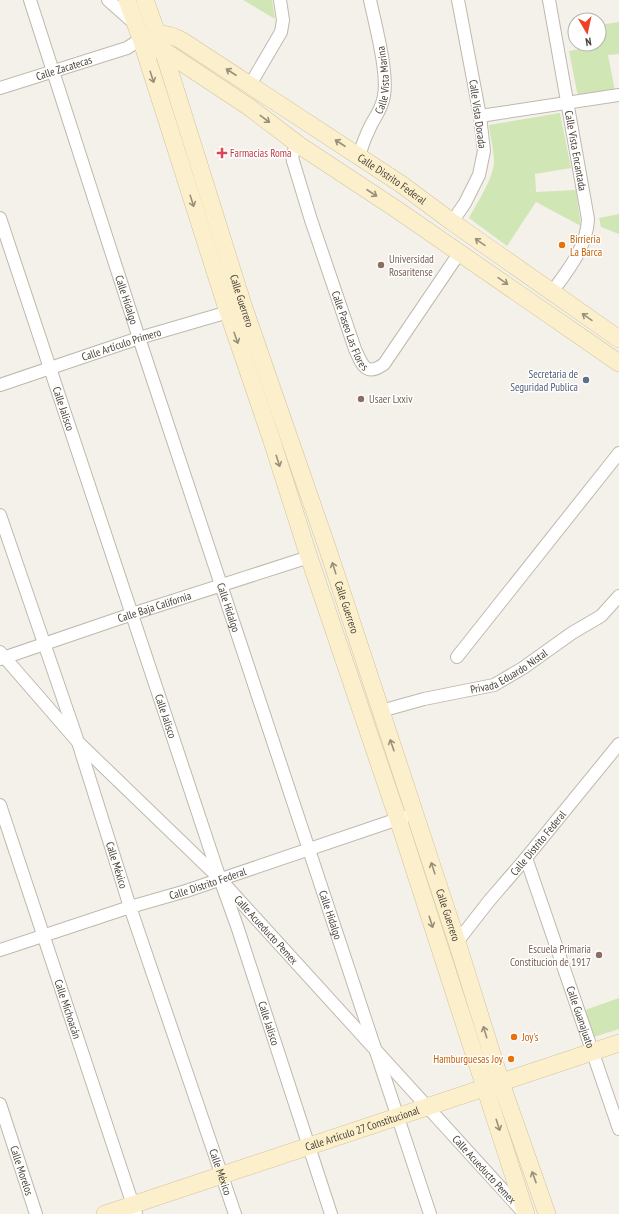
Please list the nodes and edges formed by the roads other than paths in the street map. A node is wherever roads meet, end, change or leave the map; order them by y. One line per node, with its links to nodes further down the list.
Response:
1 (30, 0): 13 (street, Calle Hidalgo)
2 (108, 0): 9 (street)
3 (127, 0): 9 (main road, Calle Guerrero)
4 (145, 0): 10 (main road, Calle Guerrero)
5 (280, 0): 14 (street)
6 (370, 0): 20 (street, Calle Vista Marina)
7 (458, 0): 18 (street, Calle Vista Dorada)
8 (549, 0): 17 (street, Calle Vista Encantada)
9 (134, 23): 11 (main road, Calle Guerrero)
10 (157, 34): 11 (main road, Calle Zacatecas); 12 (main road, Calle Guerrero); 14 (main road, Calle Distrito Federal, one-way to 10)
11 (137, 45): 12 (main road, Calle Zacatecas); 13 (street, Calle Zacatecas); 27 (main road, Calle Guerrero, one-way to 27)
12 (163, 50): 19 (main road, Calle Distrito Federal, one-way to 19); 26 (main road, Calle Guerrero)
13 (53, 71): 15 (street, Calle Zacatecas); 28 (street, Calle Hidalgo)
14 (250, 85): 20 (main road, Calle Distrito Federal, one-way to 14)
15 (0, 88)
16 (619, 95): 17 (street)
17 (568, 103): 18 (street); 25 (street, Calle Vista Encantada)
18 (480, 116): 23 (street, Calle Vista Dorada)
19 (299, 145): 20 (main road); 21 (main road, Calle Distrito Federal, one-way to 21); 24 (street, Calle Paseo Las Flores)
20 (359, 156): 23 (main road, Calle Distrito Federal)
21 (396, 209): 23 (main road); 24 (main road, Calle Distrito Federal)
22 (0, 218): 31 (street, Calle Jalisco)
23 (452, 222): 25 (main road, Calle Distrito Federal, one-way to 23)
24 (460, 252): 30 (main road, Calle Distrito Federal, one-way to 30)
25 (552, 292): 29 (main road, Calle Distrito Federal, one-way to 25)
26 (244, 308): 27 (street, Calle Artículo Primero); 42 (main road, Calle Guerrero, one-way to 26)
27 (228, 312): 28 (street, Calle Artículo Primero); 35 (main road, Calle Guerrero, one-way to 35)
28 (139, 338): 31 (street, Calle Artículo Primero); 36 (street, Calle Hidalgo)
29 (619, 339)
30 (619, 363)
31 (51, 368): 32 (street, Calle Artículo Primero); 38 (street, Calle Jalisco)
32 (0, 385)
33 (619, 453): 41 (street)
34 (0, 515): 39 (street, Calle México)
35 (309, 557): 36 (street, Calle Baja California); 47 (main road, Calle Guerrero)
36 (222, 585): 38 (street, Calle Baja California); 48 (street, Calle Hidalgo)
37 (619, 596): 42 (street, Privada Eduardo Nistal)
38 (132, 614): 39 (street, Calle Baja California); 50 (street, Calle Jalisco)
39 (44, 645): 40 (street, Calle Baja California); 43 (street, Calle México)
40 (2, 656): 43 (street, Calle Acueducto Pemex)
41 (457, 657)
42 (381, 711): 46 (main road, Calle Guerrero, one-way to 42)
43 (78, 742): 50 (street, Calle Acueducto Pemex); 51 (street, Calle México)
44 (619, 744): 49 (street, Calle Distrito Federal)
45 (0, 805): 52 (street, Calle Michoacán)
46 (415, 814): 47 (street, Calle Distrito Federal); 53 (main road, Calle Guerrero, one-way to 46)
47 (398, 818): 48 (street, Calle Distrito Federal); 58 (main road, Calle Guerrero, one-way to 58)
48 (309, 849): 50 (street, Calle Distrito Federal); 56 (street, Calle Hidalgo)
49 (526, 858): 53 (street, Calle Distrito Federal); 57 (street, Calle Guanajuato)
50 (220, 879): 51 (street, Calle Distrito Federal); 56 (street, Calle Acueducto Pemex); 63 (street, Calle Jalisco)
51 (130, 907): 52 (street, Calle Distrito Federal); 64 (street, Calle México)
52 (44, 935): 54 (street, Calle Distrito Federal); 65 (street, Calle Michoacán)
53 (457, 942): 58 (main road, Calle Guerrero, one-way to 53)
54 (0, 950)
55 (619, 1043): 57 (main road, Calle Artículo 27 Constitucional)
56 (375, 1050): 60 (street, Calle Acueducto Pemex); 61 (street, Calle Hidalgo)
57 (593, 1052): 58 (main road, Calle Artículo 27 Constitucional); 62 (street, Calle Guanajuato)
58 (494, 1085): 60 (main road, Calle Artículo 27 Constitucional); 71 (main road, Calle Guerrero, one-way to 71); 72 (main road, Calle Guerrero, one-way to 58)
59 (0, 1104): 66 (street, Calle Morelos)
60 (428, 1107): 61 (main road, Calle Artículo 27 Constitucional); 71 (street, Calle Acueducto Pemex)
61 (397, 1117): 63 (main road, Calle Artículo 27 Constitucional); 70 (street, Calle Hidalgo)
62 (619, 1129)
63 (308, 1147): 64 (main road, Calle Artículo 27 Constitucional); 69 (street, Calle Jalisco)
64 (222, 1175): 65 (main road, Calle Artículo 27 Constitucional); 68 (street, Calle México)
65 (134, 1209): 67 (main road, Calle Artículo 27 Constitucional)
66 (36, 1214)
67 (105, 1214)
68 (235, 1214)
69 (331, 1214)
70 (430, 1214)
71 (526, 1214)
72 (547, 1214)

